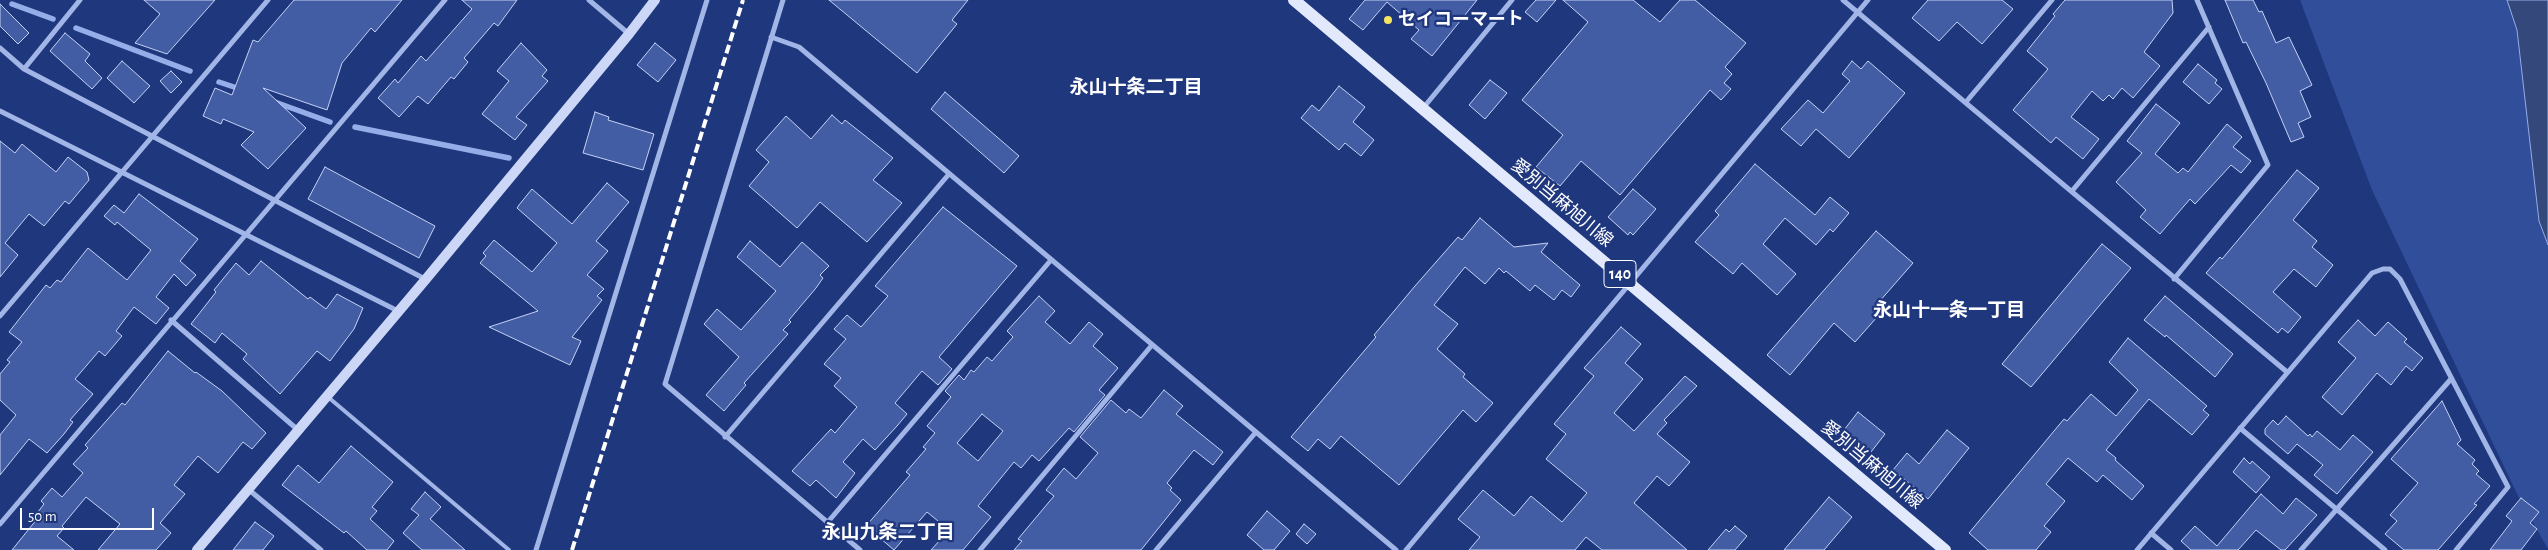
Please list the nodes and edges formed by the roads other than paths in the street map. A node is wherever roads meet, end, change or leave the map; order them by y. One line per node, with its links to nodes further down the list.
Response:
1 (80, 0): 19 (street)
2 (268, 0): 23 (street)
3 (445, 0): 27 (street)
4 (589, 0): 16 (street)
5 (655, 0): 16 (street)
6 (707, 0): 52 (street)
7 (783, 0): 17 (street)
8 (1294, 0): 21 (main road, 愛別当麻旭川線 / 140)
9 (1512, 0): 21 (street)
10 (1842, 0): 14 (street)
11 (1868, 0): 14 (street)
12 (2052, 0): 20 (street)
13 (2197, 0): 15 (street)
14 (1858, 13): 20 (street); 32 (street)
15 (2209, 27): 26 (street); 31 (street)
16 (629, 34): 30 (street)
17 (771, 37): 25 (street); 43 (street)
18 (0, 48): 19 (street)
19 (24, 69): 23 (street)
20 (1966, 102): 26 (street)
21 (1422, 110): 32 (main road, 愛別当麻旭川線 / 140)
22 (0, 111): 24 (street)
23 (154, 136): 24 (street); 27 (street)
24 (122, 172): 28 (street); 34 (street)
25 (950, 174): 29 (street); 43 (street)
26 (2072, 191): 31 (street)
27 (274, 199): 28 (street); 30 (street)
28 (244, 235): 33 (street); 35 (street)
29 (1051, 260): 36 (street); 46 (street)
30 (426, 279): 33 (street)
31 (2174, 279): 37 (street)
32 (1631, 283): 57 (street); 58 (main road, 愛別当麻旭川線 / 140)
33 (398, 311): 39 (street)
34 (0, 316)
35 (170, 320): 41 (street); 47 (street)
36 (1152, 345): 42 (street); 54 (street)
37 (2287, 372): 38 (street); 40 (street)
38 (2451, 379): 45 (street); 63 (street)
39 (328, 397): 41 (street); 51 (lane)
40 (2240, 428): 45 (street); 48 (street)
41 (298, 430): 44 (street)
42 (1256, 432): 55 (street); 56 (street)
43 (726, 436): 46 (street)
44 (248, 489): 49 (street); 50 (street)
45 (2336, 508): 61 (street); 62 (street)
46 (828, 522): 53 (street)
47 (0, 524)
48 (2152, 533): 59 (street); 60 (street)
49 (197, 550)
50 (321, 550)
51 (509, 550)
52 (536, 550)
53 (860, 550)
54 (980, 550)
55 (1156, 550)
56 (1396, 550)
57 (1406, 550)
58 (1945, 550)
59 (2137, 550)
60 (2170, 550)
61 (2301, 550)
62 (2385, 550)
63 (2456, 550)

